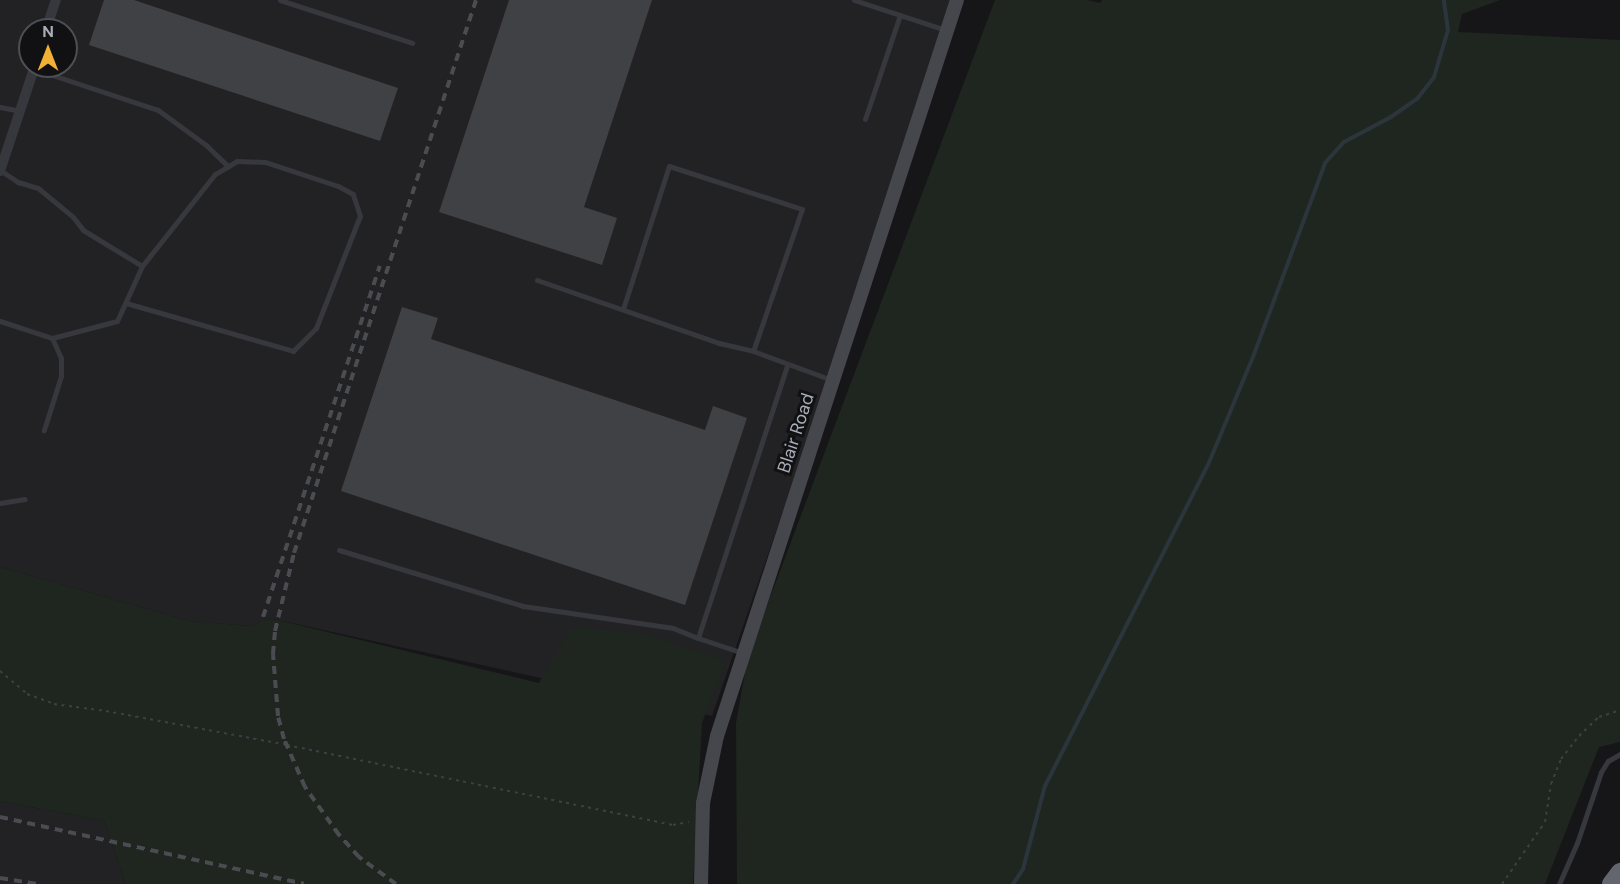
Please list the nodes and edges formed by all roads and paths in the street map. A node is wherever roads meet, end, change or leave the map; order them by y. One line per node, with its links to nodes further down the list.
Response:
1 (56, 0): 6 (street)
2 (280, 0): 8 (lane)
3 (854, 0): 5 (lane)
4 (957, 0): 7 (street, Blair Road)
5 (900, 15): 7 (lane); 13 (lane)
6 (50, 18)
7 (947, 30): 24 (street, Blair Road)
8 (412, 43)
9 (31, 78): 12 (street)
10 (64, 78): 14 (lane)
11 (0, 107): 12 (lane)
12 (20, 111): 15 (street)
13 (865, 119)
14 (228, 166): 16 (lane); 18 (lane)
15 (0, 170): 16 (lane)
16 (142, 266): 18 (lane)
17 (537, 280): 19 (lane)
18 (126, 303): 21 (lane)
19 (623, 309): 22 (lane); 22 (lane)
20 (0, 321): 21 (lane)
21 (52, 338): 25 (lane)
22 (753, 351): 23 (lane)
23 (787, 365): 24 (lane); 29 (lane)
24 (832, 380): 30 (street, Blair Road)
25 (44, 430)
26 (26, 499): 27 (lane)
27 (0, 503)
28 (339, 550): 29 (lane)
29 (698, 638): 30 (lane)
30 (743, 653): 34 (street, Blair Road)
31 (0, 671): 34 (path)
32 (1620, 710): 37 (path)
33 (1620, 754): 38 (lane)
34 (702, 816): 36 (street, Blair Road)
35 (1620, 872): 39 (highway)
36 (700, 884)
37 (1502, 884)
38 (1559, 884)
39 (1611, 884)

